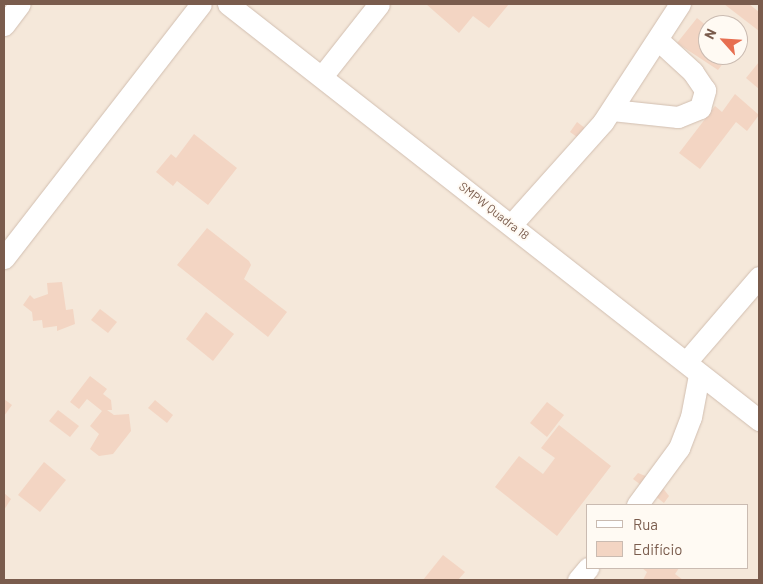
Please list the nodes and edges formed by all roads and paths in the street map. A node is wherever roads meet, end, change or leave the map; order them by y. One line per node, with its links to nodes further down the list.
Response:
1 (20, 4): 6 (street)
2 (202, 4): 11 (street)
3 (228, 4): 8 (street, SMPW Quadra 18)
4 (379, 4): 8 (street)
5 (680, 4): 7 (street)
6 (4, 25)
7 (658, 40): 9 (street); 9 (street)
8 (323, 75): 10 (street, SMPW Quadra 18)
9 (612, 110): 10 (street)
10 (511, 225): 13 (street, SMPW Quadra 18)
11 (4, 258)
12 (759, 277): 13 (street)
13 (692, 368): 14 (street, SMPW Quadra 18); 15 (street)
14 (759, 420)
15 (638, 504)
16 (587, 569): 17 (street)
17 (578, 580)

